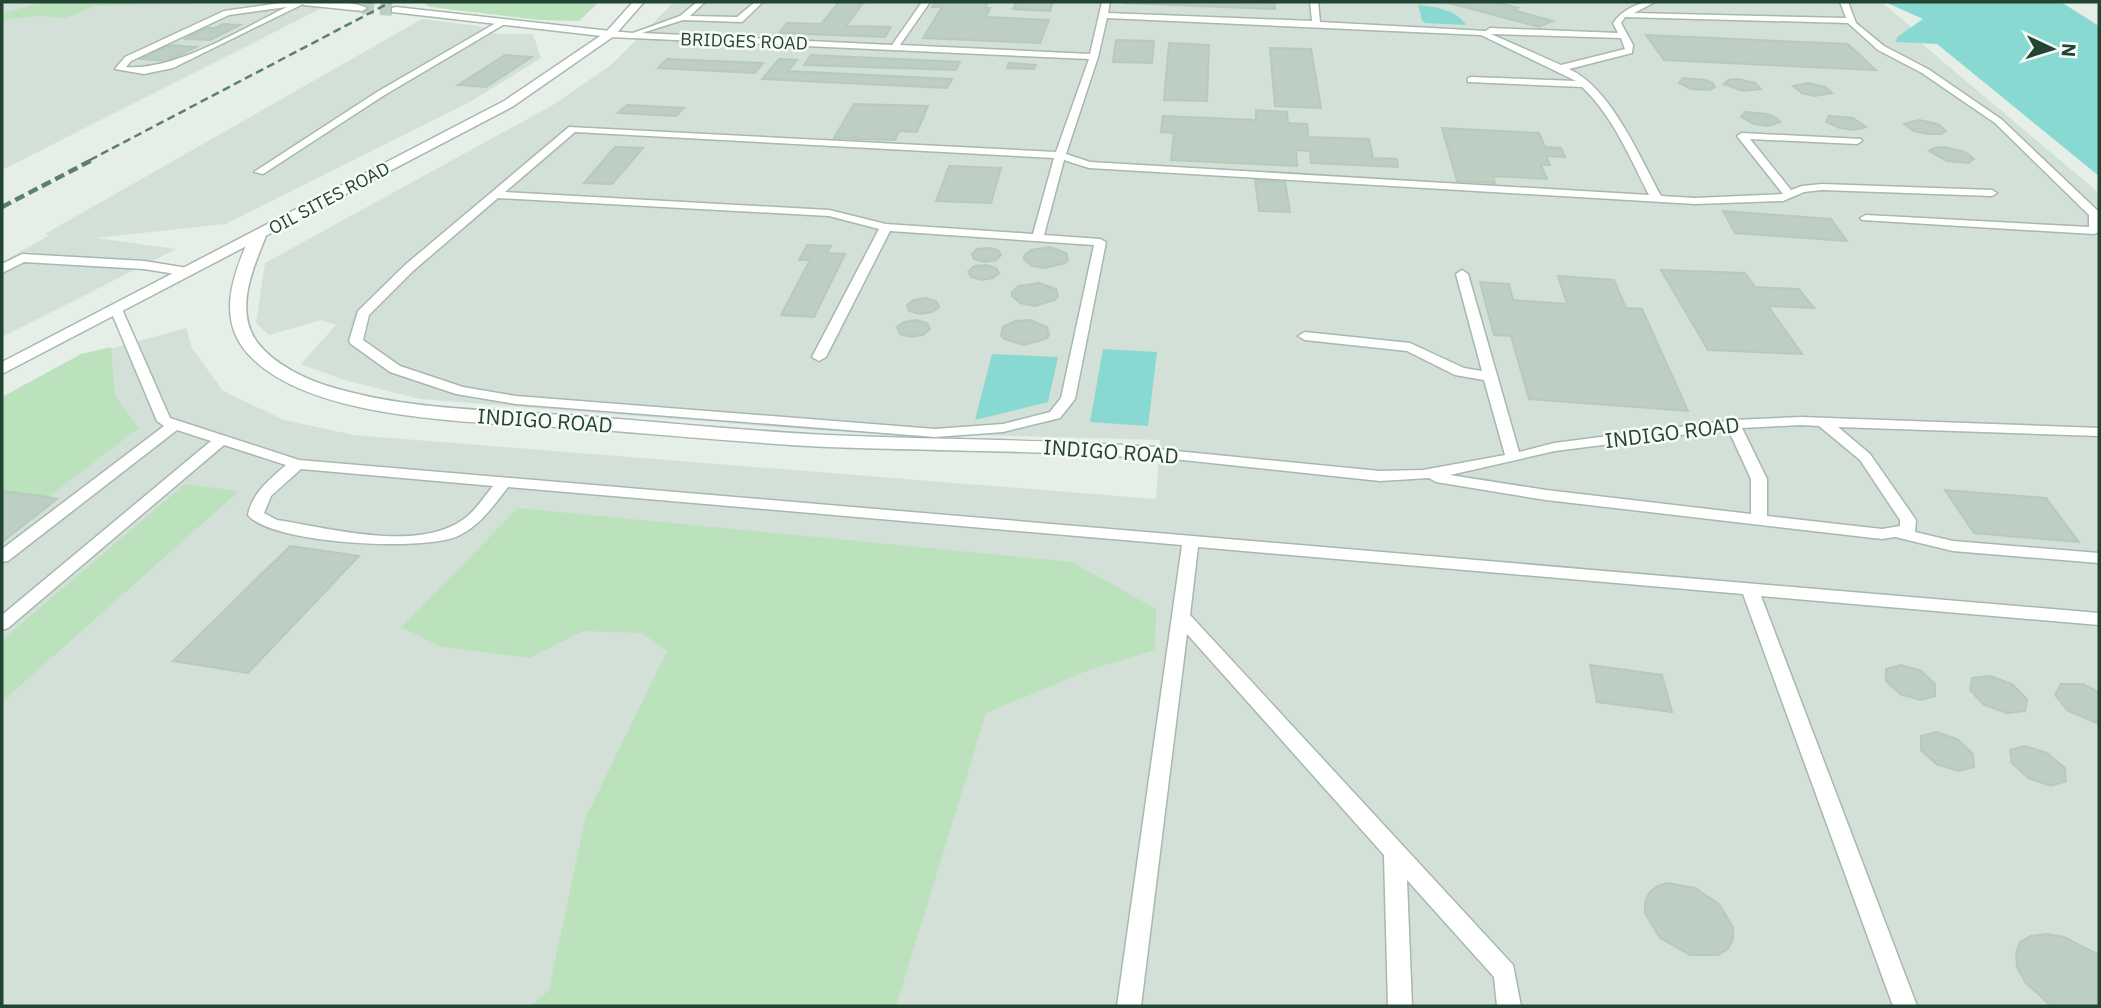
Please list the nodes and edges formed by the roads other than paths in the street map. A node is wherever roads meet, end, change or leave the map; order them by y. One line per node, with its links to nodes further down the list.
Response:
1 (303, 2): 1 (lane); 10 (street)
2 (639, 2): 19 (street, OIL SITES ROAD)
3 (701, 2): 14 (lane)
4 (759, 2): 14 (lane)
5 (926, 2): 22 (lane)
6 (1106, 2): 12 (lane)
7 (1314, 2): 17 (lane)
8 (1651, 2): 13 (lane)
9 (1844, 2): 15 (lane)
10 (362, 8)
11 (396, 10): 16 (street, BRIDGES ROAD)
12 (1103, 15): 17 (lane); 23 (lane)
13 (1623, 15): 15 (lane); 21 (lane)
14 (683, 18): 20 (lane)
15 (1851, 20): 34 (lane)
16 (504, 22): 19 (street, BRIDGES ROAD); 29 (lane)
17 (1316, 24): 18 (lane)
18 (1472, 31): 21 (lane); 24 (lane)
19 (610, 34): 20 (lane, BRIDGES ROAD); 36 (street, OIL SITES ROAD)
20 (628, 35): 22 (lane, BRIDGES ROAD)
21 (1624, 36): 24 (lane)
22 (894, 48): 23 (lane, BRIDGES ROAD)
23 (1094, 57): 28 (lane)
24 (1561, 68): 26 (lane)
25 (1471, 80): 26 (lane)
26 (1585, 84): 33 (lane)
27 (1857, 141): 32 (lane)
28 (1060, 155): 31 (lane); 33 (lane); 37 (lane)
29 (259, 173)
30 (1992, 193): 32 (lane)
31 (496, 195): 35 (lane); 37 (lane)
32 (1789, 195): 33 (lane)
33 (1657, 199)
34 (1866, 218)
35 (886, 227): 37 (lane); 43 (lane)
36 (258, 236): 39 (street, OIL SITES ROAD); 51 (street, INDIGO ROAD)
37 (1038, 237)
38 (2, 269): 39 (lane)
39 (188, 272): 41 (street, OIL SITES ROAD)
40 (1462, 274): 45 (lane)
41 (116, 309): 44 (street, OIL SITES ROAD); 47 (lane)
42 (1305, 336): 45 (lane)
43 (818, 357)
44 (2, 369)
45 (1491, 377): 52 (lane)
46 (1823, 422): 48 (lane, INDIGO ROAD); 49 (lane, INDIGO ROAD); 57 (lane)
47 (176, 424): 50 (lane); 59 (lane)
48 (1733, 424): 52 (lane, INDIGO ROAD); 56 (lane)
49 (2099, 432)
50 (222, 439): 53 (lane); 64 (lane)
51 (1155, 453): 54 (lane, INDIGO ROAD)
52 (1513, 458): 54 (lane, INDIGO ROAD)
53 (297, 464): 55 (lane); 55 (lane)
54 (1423, 475): 56 (lane)
55 (505, 482): 58 (lane)
56 (1759, 519): 57 (lane)
57 (1898, 533): 60 (lane)
58 (1191, 541): 61 (lane); 62 (lane)
59 (2, 557)
60 (2099, 558)
61 (1750, 589): 63 (lane); 69 (lane)
62 (1181, 616): 65 (lane); 66 (lane)
63 (2099, 619)
64 (2, 624)
65 (1395, 852): 67 (lane); 68 (lane)
66 (1129, 1006)
67 (1400, 1006)
68 (1508, 1006)
69 (1905, 1006)

